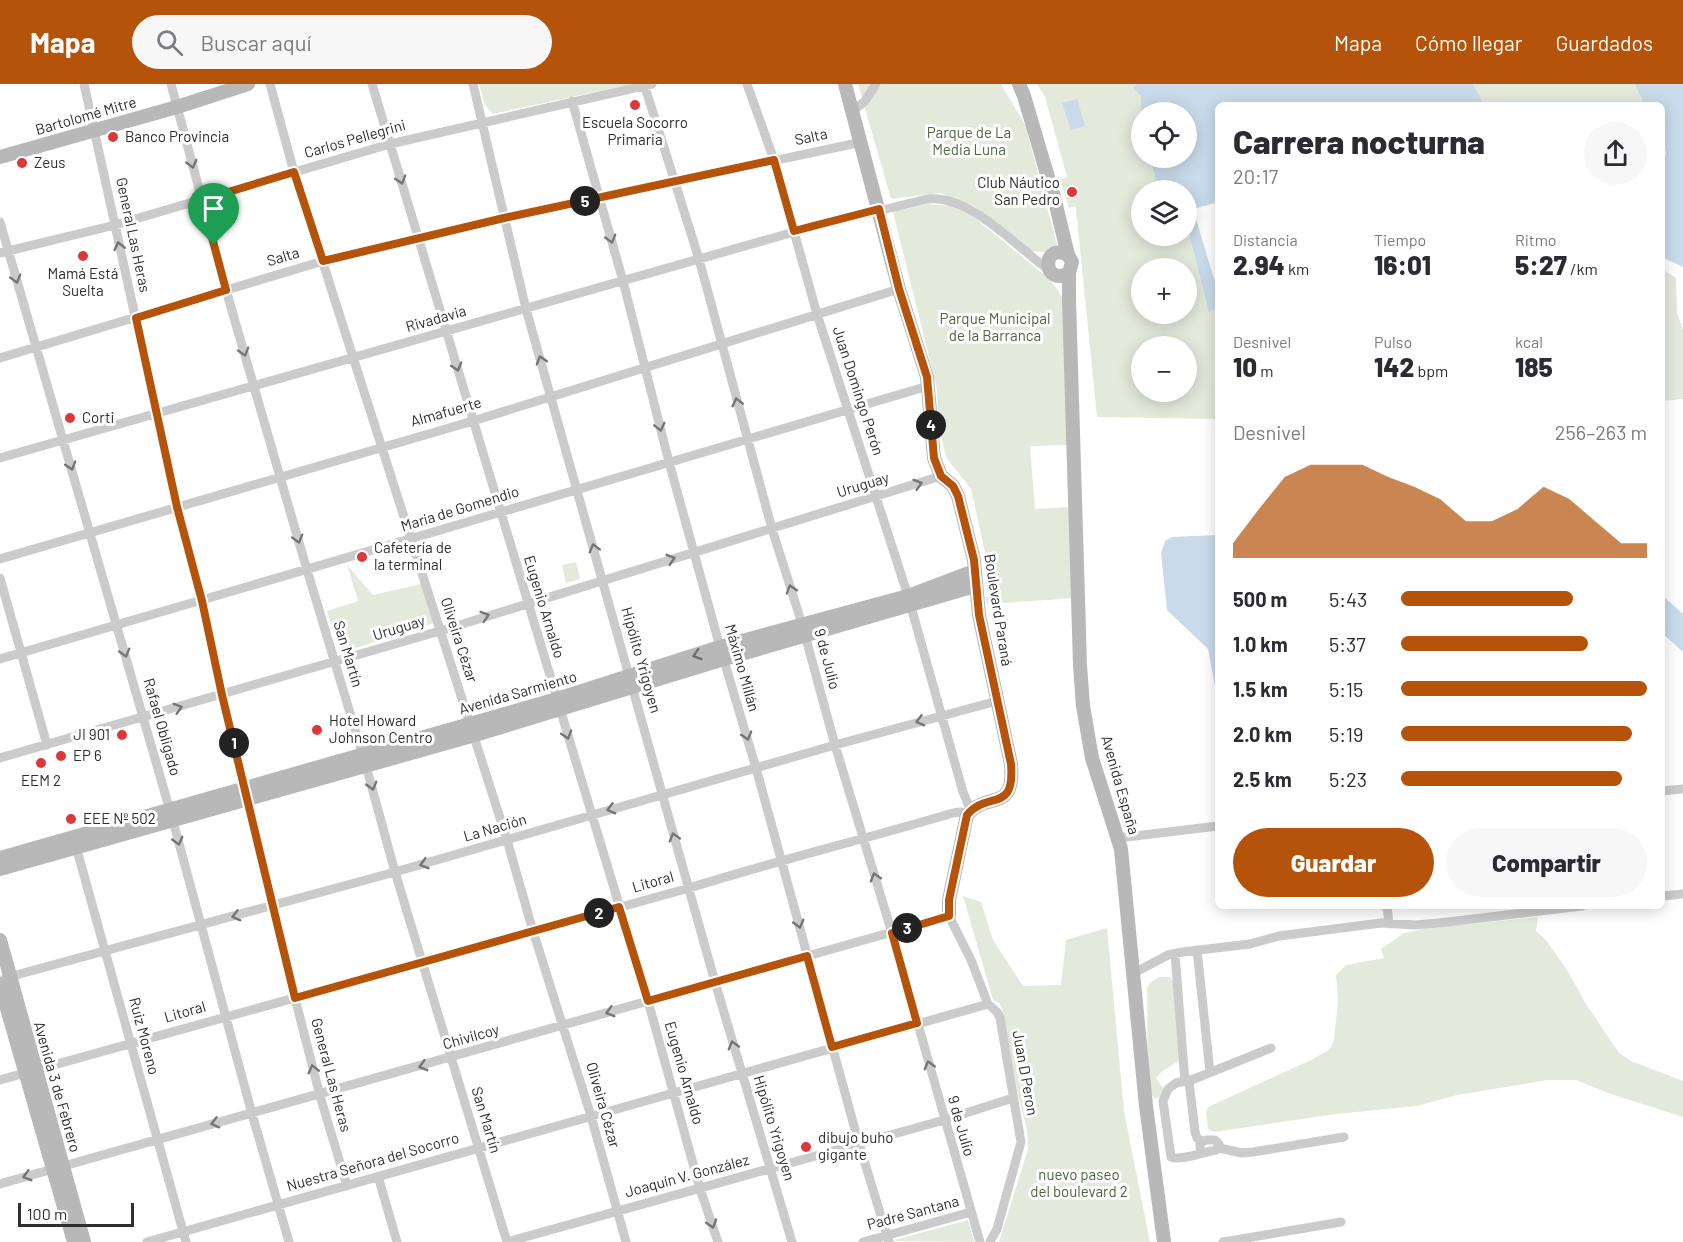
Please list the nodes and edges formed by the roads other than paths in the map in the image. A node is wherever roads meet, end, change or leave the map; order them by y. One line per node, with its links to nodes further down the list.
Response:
1 (84, 84): 16 (street, General Las Heras)
2 (171, 84): 13 (street, San Martín)
3 (248, 84): 13 (main road, Bartolomé Mitre)
4 (270, 84): 21 (street, Oliveira Cézar)
5 (372, 84): 18 (street, Eugenio Arnaldo)
6 (473, 84): 15 (street, Hipólito Yrigoyen)
7 (747, 84): 20 (street, Juan Domingo Perón)
8 (845, 84): 14 (main road, Boulevard Paraná)
9 (876, 84): 14 (street)
10 (1019, 84): 34 (main road, Avenida España)
11 (647, 85): 12 (street, Carlos Pellegrini); 22 (street, 9 de Julio)
12 (572, 101): 15 (street, Carlos Pellegrini); 23 (street, Máximo Millán)
13 (177, 107): 16 (main road, Bartolomé Mitre); 24 (street, San Martín, one-way to 24)
14 (853, 111): 17 (main road, Boulevard Paraná)
15 (483, 122): 18 (street, Carlos Pellegrini); 26 (street, Hipólito Yrigoyen)
16 (96, 130): 19 (main road, Bartolomé Mitre); 28 (street, General Las Heras)
17 (862, 142): 20 (street, Salta); 25 (main road, Boulevard Paraná)
18 (390, 144): 21 (street, Carlos Pellegrini); 30 (street, Eugenio Arnaldo, one-way to 30)
19 (0, 157)
20 (774, 160): 22 (street, Salta); 29 (street, Juan Domingo Perón)
21 (294, 172): 24 (street, Carlos Pellegrini); 33 (street, Oliveira Cézar)
22 (675, 181): 23 (street, Salta); 32 (street, 9 de Julio)
23 (600, 198): 26 (street, Salta); 35 (street, Máximo Millán, one-way to 35)
24 (202, 200): 28 (street, Carlos Pellegrini); 37 (street, San Martín)
25 (879, 209): 29 (street, Rivadavia); 34 (street, Rivadavia); 36 (main road, Boulevard Paraná)
26 (504, 218): 30 (street, Salta); 38 (street, Hipólito Yrigoyen)
27 (0, 222): 31 (street, Rafael Obligado)
28 (115, 225): 31 (street, Carlos Pellegrini); 40 (street, General Las Heras, one-way to 28)
29 (794, 231): 32 (street, Rivadavia); 39 (street, Juan Domingo Perón)
30 (418, 238): 33 (street, Salta); 41 (street, Eugenio Arnaldo)
31 (4, 252): 43 (street, Rafael Obligado, one-way to 43)
32 (699, 259): 35 (street, Rivadavia); 42 (street, 9 de Julio)
33 (323, 261): 37 (street, Salta); 44 (street, Oliveira Cézar)
34 (1060, 261): 104 (main road, Avenida España)
35 (623, 281): 38 (street, Rivadavia); 46 (street, Máximo Millán)
36 (899, 289): 39 (street, Almafuerte); 48 (main road, Boulevard Paraná)
37 (226, 290): 40 (street, Salta); 47 (street, San Martín, one-way to 47)
38 (526, 309): 41 (street, Rivadavia); 49 (street, Hipólito Yrigoyen, one-way to 38)
39 (816, 314): 42 (street, Almafuerte); 50 (street, Juan Domingo Perón)
40 (136, 318): 43 (street, Salta); 51 (street, General Las Heras)
41 (446, 332): 44 (street, Rivadavia); 52 (street, Eugenio Arnaldo, one-way to 52)
42 (722, 343): 46 (street, Almafuerte); 54 (street, 9 de Julio, one-way to 42)
43 (36, 349): 45 (street, Salta); 53 (street, Rafael Obligado)
44 (355, 357): 47 (street, Rivadavia); 55 (street, Oliveira Cézar)
45 (0, 358)
46 (645, 367): 49 (street, Almafuerte); 57 (street, Máximo Millán, one-way to 57)
47 (253, 385): 51 (street, Rivadavia); 59 (street, San Martín)
48 (928, 386): 50 (street, María de Gomendio); 58 (main road, Boulevard Paraná)
49 (552, 396): 52 (street, Almafuerte); 60 (street, Hipólito Yrigoyen)
50 (849, 409): 54 (street, María de Gomendio); 61 (street, Juan Domingo Perón)
51 (158, 414): 53 (street, Rivadavia); 62 (street, General Las Heras)
52 (473, 421): 55 (street, Almafuerte); 63 (street, Eugenio Arnaldo)
53 (62, 439): 56 (street, Rivadavia); 65 (street, Rafael Obligado, one-way to 65)
54 (747, 439): 57 (street, María de Gomendio); 64 (street, 9 de Julio)
55 (382, 446): 59 (street, Almafuerte); 66 (street, Oliveira Cézar)
56 (0, 458)
57 (669, 462): 60 (street, María de Gomendio); 67 (street, Máximo Millán)
58 (941, 476): 61 (street, Uruguay, one-way to 58); 70 (main road, Boulevard Paraná)
59 (280, 477): 62 (street, Almafuerte); 69 (street, San Martín, one-way to 69)
60 (577, 489): 63 (street, María de Gomendio); 72 (street, Hipólito Yrigoyen, one-way to 60)
61 (876, 497): 64 (street, Uruguay); 74 (street, Juan Domingo Perón)
62 (177, 507): 65 (street, Almafuerte); 75 (street, General Las Heras)
63 (501, 513): 66 (street, María de Gomendio); 76 (street, Eugenio Arnaldo)
64 (772, 529): 67 (street, Uruguay); 78 (street, 9 de Julio, one-way to 64)
65 (91, 532): 68 (street, Almafuerte); 77 (street, Rafael Obligado)
66 (412, 540): 69 (street, María de Gomendio); 79 (street, Oliveira Cézar)
67 (694, 552): 72 (street, Uruguay, one-way to 67); 81 (street, Máximo Millán)
68 (0, 559)
69 (307, 570): 75 (street, María de Gomendio); 83 (street, San Martín)
70 (974, 571): 73 (main road, Boulevard Paraná); 74 (main road, Avenida Sarmiento)
71 (0, 578): 80 (street)
72 (603, 580): 76 (street, Uruguay); 84 (street, Hipólito Yrigoyen)
73 (975, 586): 74 (main road, Avenida Sarmiento); 86 (main road, Boulevard Paraná)
74 (909, 600): 78 (main road, Avenida Sarmiento); 88 (street, Juan Domingo Perón)
75 (202, 601): 77 (street, María de Gomendio); 85 (street, General Las Heras)
76 (528, 603): 79 (street, Uruguay, one-way to 76); 87 (street, Eugenio Arnaldo)
77 (117, 626): 80 (street, María de Gomendio); 89 (street, Rafael Obligado, one-way to 89)
78 (803, 630): 81 (main road, Avenida Sarmiento); 92 (street, 9 de Julio)
79 (440, 631): 83 (street, Uruguay); 90 (street, Oliveira Cézar)
80 (21, 653): 82 (street, María de Gomendio); 91 (street)
81 (722, 653): 84 (main road, Avenida Sarmiento); 95 (street, Máximo Millán, one-way to 95)
82 (0, 659)
83 (335, 662): 85 (street, Uruguay); 94 (street, San Martín)
84 (632, 681): 87 (main road, Avenida Sarmiento); 99 (street, Hipólito Yrigoyen)
85 (222, 695): 89 (street, Uruguay, one-way to 85); 98 (street, General Las Heras)
86 (997, 701): 88 (street, La Nación); 100 (main road, Boulevard Paraná)
87 (558, 704): 90 (main road, Avenida Sarmiento); 101 (street, Eugenio Arnaldo, one-way to 101)
88 (942, 715): 92 (street, La Nación, one-way to 92); 100 (street, Juan Domingo Perón)
89 (143, 718): 91 (street, Uruguay); 102 (street, Rafael Obligado)
90 (473, 729): 94 (main road, Avenida Sarmiento); 106 (street, Oliveira Cézar)
91 (47, 745): 93 (street, Uruguay)
92 (835, 745): 95 (street, La Nación); 105 (street, 9 de Julio)
93 (0, 758)
94 (364, 761): 98 (main road, Avenida Sarmiento); 111 (street, San Martín, one-way to 111)
95 (756, 768): 99 (street, La Nación); 109 (street, Máximo Millán)
96 (1683, 789): 97 (street)
97 (1665, 791)
98 (246, 794): 102 (main road, Avenida Sarmiento); 115 (street, General Las Heras)
99 (662, 796): 101 (street, La Nación, one-way to 101); 112 (street, Hipólito Yrigoyen, one-way to 99)
100 (969, 813): 105 (street, Litoral); 119 (main road)
101 (591, 814): 106 (street, La Nación); 116 (street, Eugenio Arnaldo)
102 (171, 815): 107 (main road, Avenida Sarmiento); 121 (street, Rafael Obligado, one-way to 121)
103 (1215, 826): 104 (street)
104 (1118, 837): 130 (main road, Avenida España)
105 (863, 839): 109 (street, Litoral); 123 (street, 9 de Julio, one-way to 105)
106 (507, 840): 111 (street, La Nación, one-way to 111); 122 (street, Oliveira Cézar)
107 (75, 842): 108 (main road, Avenida Sarmiento); 110 (main road, Avenida Sarmiento); 126 (street, Ruiz Moreno)
108 (0, 858)
109 (781, 859): 112 (street, Litoral); 128 (street, Máximo Millán, one-way to 128)
110 (0, 869)
111 (395, 872): 115 (street, La Nación); 129 (street, San Martín)
112 (689, 888): 116 (street, Litoral); 132 (street, Hipólito Yrigoyen)
113 (1683, 894): 114 (street)
114 (1665, 897)
115 (272, 906): 121 (street, La Nación, one-way to 121); 133 (street, General Las Heras)
116 (619, 907): 122 (street, Litoral); 134 (street, Eugenio Arnaldo)
117 (1387, 909): 120 (street)
118 (1557, 909): 120 (street)
119 (949, 916): 123 (street, Chivilcoy); 135 (street, Juan D Peron)
120 (1389, 924): 125 (street)
121 (200, 925): 126 (street, La Nación); 136 (street, Rafael Obligado)
122 (533, 931): 129 (street, Litoral); 138 (street, Oliveira Cézar)
123 (892, 933): 128 (street, Chivilcoy); 137 (street, 9 de Julio)
124 (0, 940): 131 (main road, Avenida 3 de Febrero)
125 (1197, 950): 127 (street); 143 (street)
126 (106, 951): 131 (street, La Nación); 139 (street, Ruiz Moreno)
127 (1175, 954): 130 (street); 147 (street)
128 (807, 956): 132 (street, Chivilcoy); 140 (street, Máximo Millán)
129 (422, 962): 133 (street, Litoral); 142 (street, San Martín)
130 (1134, 973): 184 (main road, Avenida España)
131 (3, 980): 144 (main road, Avenida 3 de Febrero)
132 (715, 982): 134 (street, Chivilcoy); 145 (street, Hipólito Yrigoyen, one-way to 132)
133 (295, 998): 136 (street, Litoral); 149 (street, General Las Heras, one-way to 133)
134 (648, 1001): 138 (street, Chivilcoy, one-way to 138); 148 (street, Eugenio Arnaldo)
135 (988, 1004): 137 (street, Nuestra Señora del Socorro); 150 (street, Juan D Peron)
136 (226, 1016): 139 (street, Litoral); 151 (street, Rafael Obligado)
137 (917, 1023): 140 (street, Nuestra Señora del Socorro); 153 (street, 9 de Julio, one-way to 137)
138 (563, 1026): 142 (street, Chivilcoy); 152 (street, Oliveira Cézar)
139 (130, 1043): 144 (street, Litoral); 155 (street, Ruiz Moreno)
140 (832, 1047): 145 (street, Nuestra Señora del Socorro); 156 (street, Máximo Millán)
141 (1272, 1048): 143 (street)
142 (452, 1058): 149 (street, Chivilcoy, one-way to 149); 158 (street, San Martín)
143 (1210, 1072): 147 (street)
144 (30, 1073): 146 (street, Litoral); 159 (main road, Avenida 3 de Febrero)
145 (742, 1073): 148 (street, Nuestra Señora del Socorro); 160 (street, Hipólito Yrigoyen)
146 (0, 1080)
147 (1187, 1081): 157 (street); 157 (street)
148 (674, 1092): 152 (street, Nuestra Señora del Socorro); 164 (street, Eugenio Arnaldo)
149 (320, 1096): 151 (street, Chivilcoy); 163 (street, General Las Heras)
150 (1013, 1098): 153 (street, Joaquín V. González); 183 (street, Juan D Peron)
151 (252, 1114): 155 (street, Chivilcoy, one-way to 155); 165 (street, Rafael Obligado)
152 (591, 1116): 158 (street, Nuestra Señora del Socorro); 166 (street, Oliveira Cézar)
153 (944, 1120): 156 (street, Joaquín V. González); 167 (street, 9 de Julio)
154 (1344, 1137): 157 (street)
155 (156, 1139): 159 (street, Chivilcoy); 169 (street, Ruiz Moreno)
156 (859, 1144): 160 (street, Joaquín V. González); 170 (street, Máximo Millán)
157 (1202, 1146)
158 (479, 1148): 161 (street, Nuestra Señora del Socorro); 177 (street, San Martín)
159 (57, 1168): 162 (street, Chivilcoy, one-way to 162); 171 (main road, Avenida 3 de Febrero); 172 (main road, Avenida 3 de Febrero)
160 (771, 1169): 164 (street, Joaquín V. González); 180 (street, Hipólito Yrigoyen)
161 (378, 1176): 163 (street, Nuestra Señora del Socorro); 176 (street)
162 (0, 1184)
163 (347, 1186): 165 (street, Nuestra Señora del Socorro)
164 (700, 1189): 166 (street, Joaquín V. González); 179 (street, Eugenio Arnaldo, one-way to 179)
165 (279, 1205): 169 (street, Nuestra Señora del Socorro); 175 (street, Rafael Obligado)
166 (616, 1211): 177 (street, Joaquín V. González); 178 (street, Oliveira Cézar)
167 (971, 1212): 170 (street, Padre Santana); 182 (street, 9 de Julio)
168 (1341, 1222): 185 (street)
169 (183, 1232): 173 (street, Nuestra Señora del Socorro); 174 (street, Ruiz Moreno)
170 (888, 1239): 181 (street, Padre Santana)
171 (74, 1242)
172 (84, 1242)
173 (147, 1242)
174 (186, 1242)
175 (289, 1242)
176 (397, 1242)
177 (507, 1242)
178 (626, 1242)
179 (718, 1242)
180 (792, 1242)
181 (863, 1242)
182 (980, 1242)
183 (990, 1242)
184 (1164, 1242)
185 (1223, 1242)

